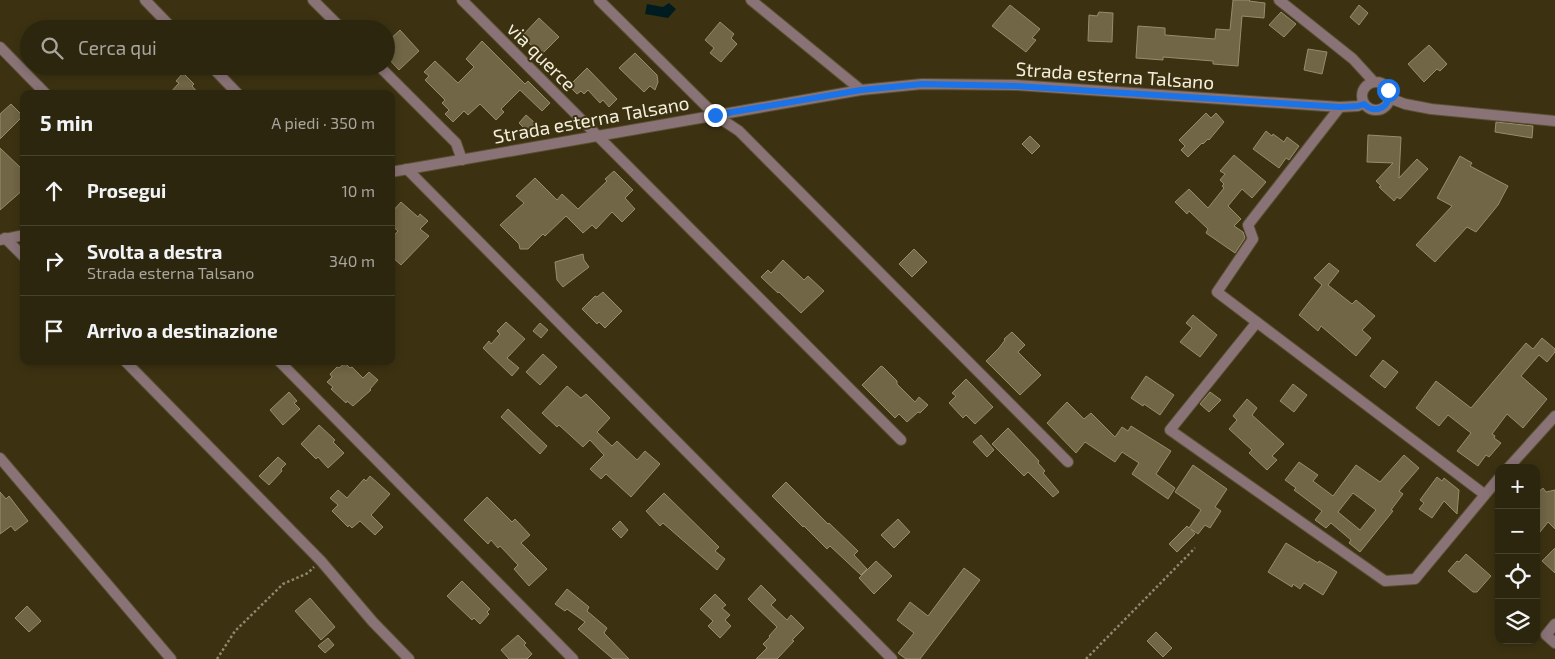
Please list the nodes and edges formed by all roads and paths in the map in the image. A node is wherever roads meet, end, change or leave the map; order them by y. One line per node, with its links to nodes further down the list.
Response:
1 (144, 0): 7 (street)
2 (313, 0): 8 (street)
3 (462, 0): 23 (street, via querce)
4 (599, 0): 21 (street)
5 (751, 0): 17 (street)
6 (1279, 0): 14 (street)
7 (164, 20)
8 (333, 20)
9 (0, 47): 10 (street)
10 (20, 67)
11 (27, 75): 15 (street)
12 (220, 75): 16 (street)
13 (388, 75): 24 (street)
14 (1374, 82): 18 (street); 19 (street)
15 (42, 90)
16 (234, 90)
17 (861, 90): 20 (street, Strada esterna Talsano); 21 (street, Strada esterna Talsano)
18 (1390, 98): 19 (street); 22 (street)
19 (1364, 104): 20 (street, Strada esterna Talsano)
20 (1340, 107): 30 (street)
21 (715, 115): 23 (street, Strada esterna Talsano); 36 (street)
22 (1555, 120)
23 (598, 136): 24 (street, Strada esterna Talsano); 34 (street, via querce)
24 (462, 160): 25 (street, Strada esterna Talsano)
25 (407, 169): 26 (street, Strada esterna Talsano); 48 (street)
26 (395, 171)
27 (20, 236): 28 (street)
28 (3, 239): 29 (street)
29 (20, 254)
30 (1257, 322): 39 (street); 39 (street)
31 (130, 365): 41 (street)
32 (284, 365): 47 (street)
33 (1555, 416): 37 (street)
34 (901, 440)
35 (0, 458): 44 (street)
36 (1068, 462)
37 (1512, 464)
38 (1495, 482): 39 (street)
39 (1484, 494)
40 (1195, 548): 49 (path)
41 (321, 561): 45 (path); 46 (street)
42 (1555, 624): 43 (street)
43 (1555, 643)
44 (171, 659)
45 (218, 659)
46 (409, 659)
47 (573, 659)
48 (892, 659)
49 (1086, 659)

